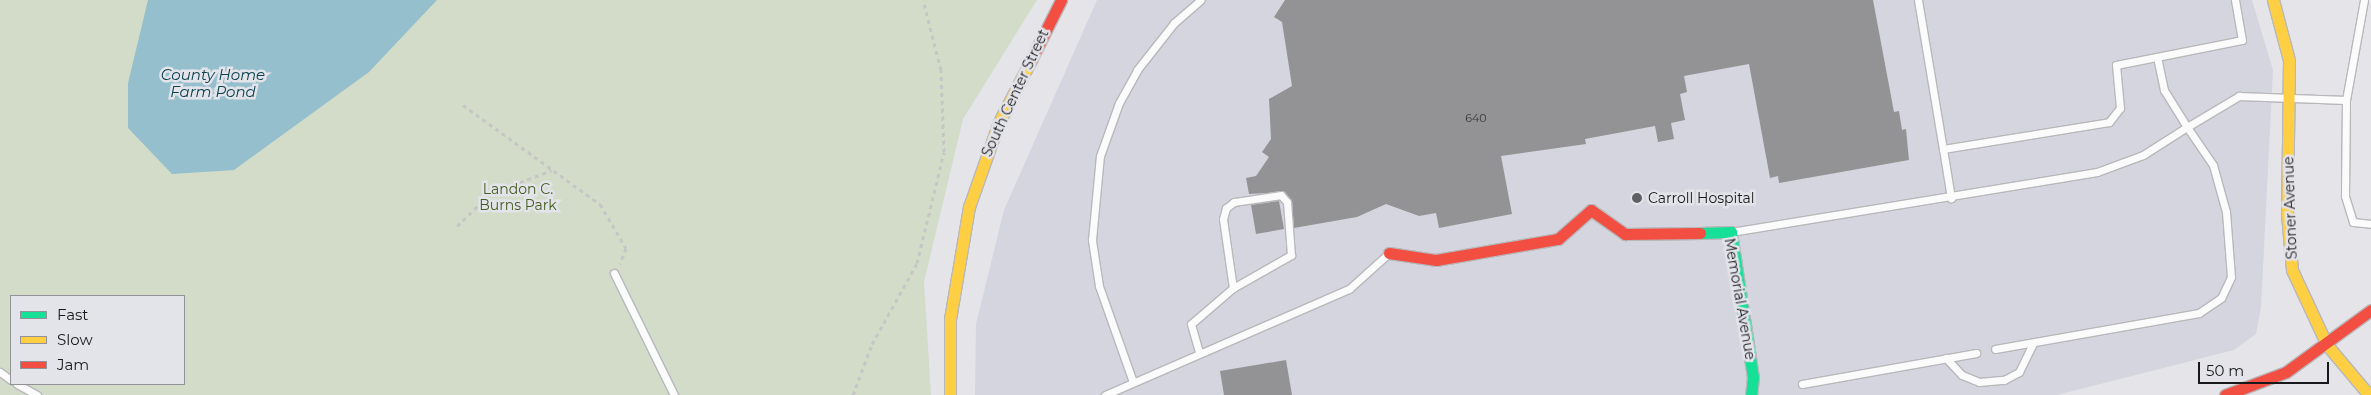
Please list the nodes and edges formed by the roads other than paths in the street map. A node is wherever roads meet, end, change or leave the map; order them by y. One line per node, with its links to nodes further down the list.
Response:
1 (1061, 0): 30 (street, South Center Street)
2 (1200, 0): 25 (lane)
3 (1918, 0): 11 (lane)
4 (2235, 0): 7 (lane)
5 (2273, 0): 8 (street, Stoner Avenue)
6 (2364, 0): 9 (lane)
7 (2157, 57): 10 (lane); 11 (lane)
8 (2288, 99): 9 (lane); 10 (lane); 20 (street, Stoner Avenue)
9 (2346, 100): 13 (lane)
10 (2187, 127): 12 (lane); 19 (lane)
11 (1943, 149): 12 (lane)
12 (1951, 198): 14 (lane)
13 (2371, 224)
14 (1731, 232): 15 (street, Memorial Avenue); 32 (street, Memorial Avenue)
15 (1389, 253): 22 (lane)
16 (614, 273): 29 (lane)
17 (1233, 288): 17 (lane); 22 (lane)
18 (2371, 310): 20 (street)
19 (2033, 343): 21 (lane); 24 (lane)
20 (2327, 345): 33 (street); 34 (street, Stoner Avenue)
21 (1995, 350)
22 (1199, 352): 25 (lane)
23 (1976, 353): 24 (lane)
24 (1946, 358): 26 (lane)
25 (1133, 382): 31 (lane)
26 (1802, 384)
27 (19, 385): 28 (lane)
28 (37, 395)
29 (674, 395)
30 (950, 395)
31 (1105, 395)
32 (1751, 395)
33 (2225, 395)
34 (2369, 395)

